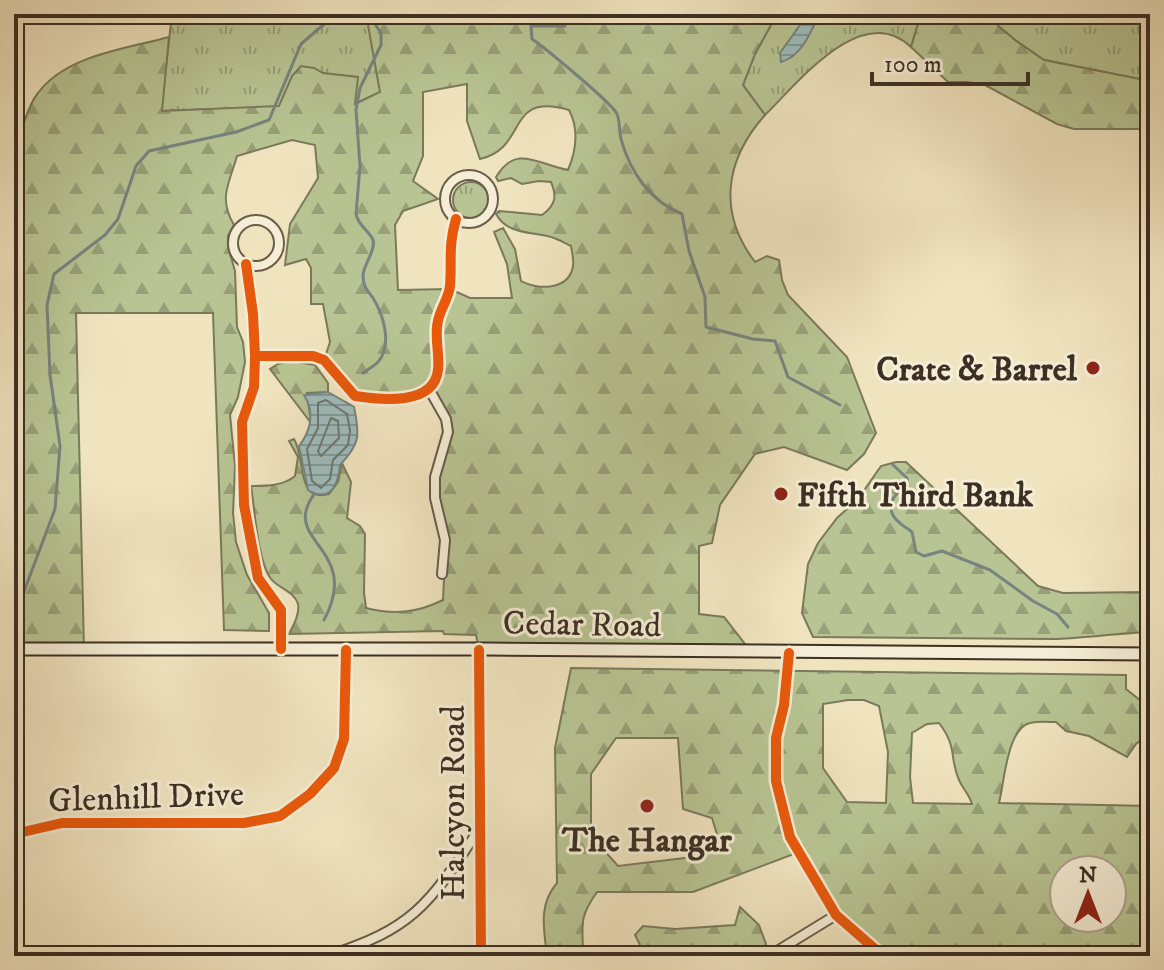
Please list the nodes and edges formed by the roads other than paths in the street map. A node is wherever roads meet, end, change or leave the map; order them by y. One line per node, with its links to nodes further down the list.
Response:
1 (456, 219): 1 (street); 4 (street)
2 (249, 268): 2 (street); 3 (street)
3 (255, 356): 4 (street); 7 (street)
4 (429, 389): 5 (street)
5 (442, 574)
6 (14, 649): 7 (main road, Cedar Road)
7 (281, 649): 8 (main road, Cedar Road)
8 (346, 650): 9 (main road, Cedar Road); 13 (street, Glenhill Drive)
9 (479, 650): 10 (main road, Cedar Road); 12 (street, Halcyon Road)
10 (789, 653): 11 (main road, Cedar Road); 14 (street)
11 (1150, 654)
12 (480, 828): 15 (street); 16 (street, Halcyon Road)
13 (14, 834)
14 (836, 915): 17 (street); 18 (street)
15 (327, 956)
16 (481, 956)
17 (769, 956)
18 (883, 956)

